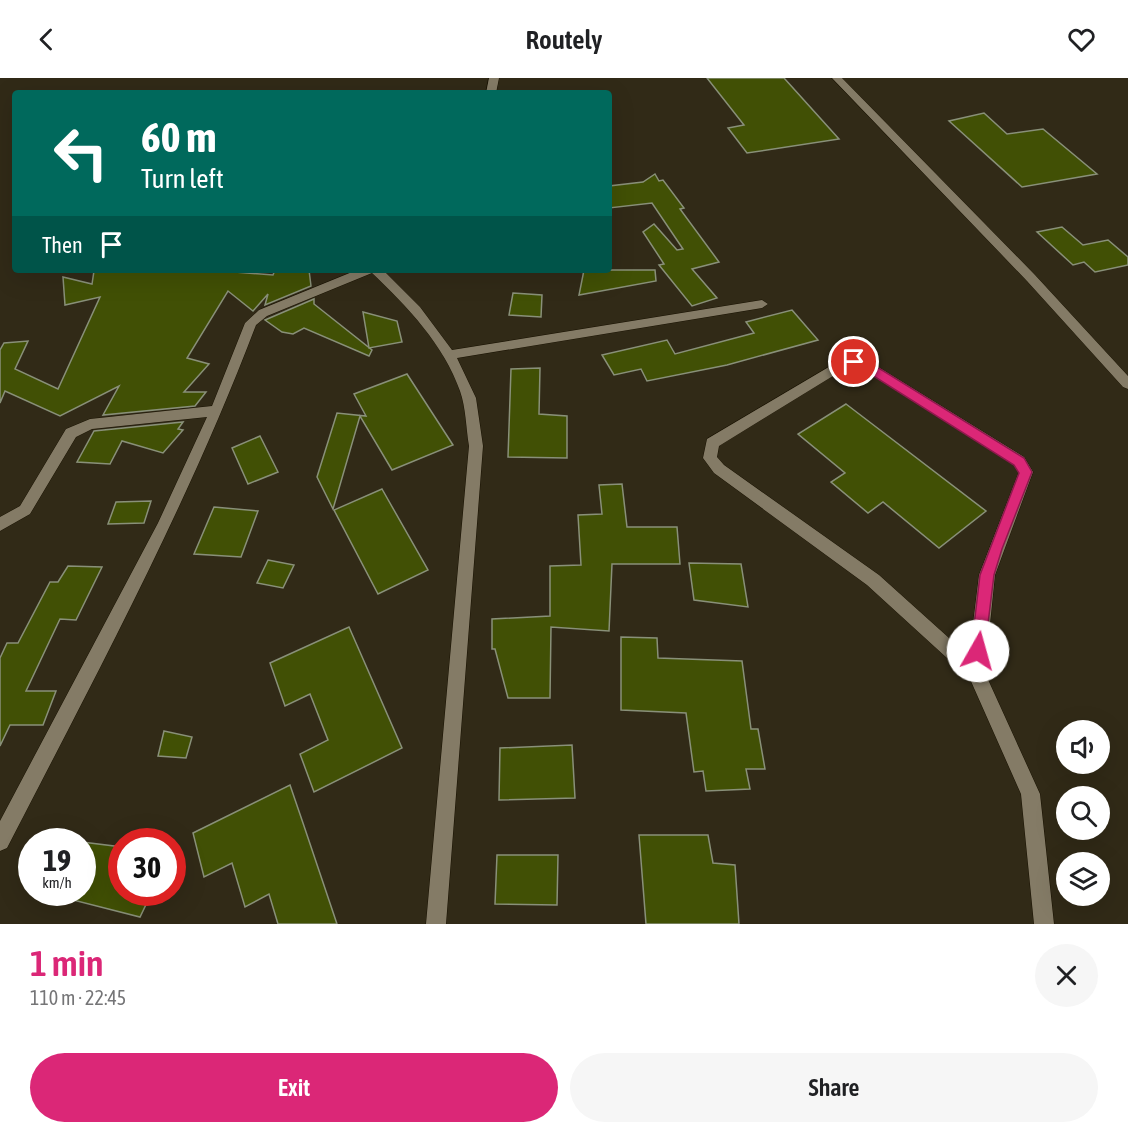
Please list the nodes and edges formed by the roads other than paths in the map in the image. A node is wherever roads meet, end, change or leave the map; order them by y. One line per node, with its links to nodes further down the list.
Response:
1 (837, 78): 6 (street)
2 (361, 273): 7 (street)
3 (379, 273): 5 (street)
4 (762, 304): 5 (street)
5 (449, 355): 11 (street)
6 (1128, 384)
7 (217, 411): 8 (street); 10 (street)
8 (0, 525)
9 (976, 673): 9 (street); 12 (street)
10 (0, 841)
11 (436, 924)
12 (1044, 924)

